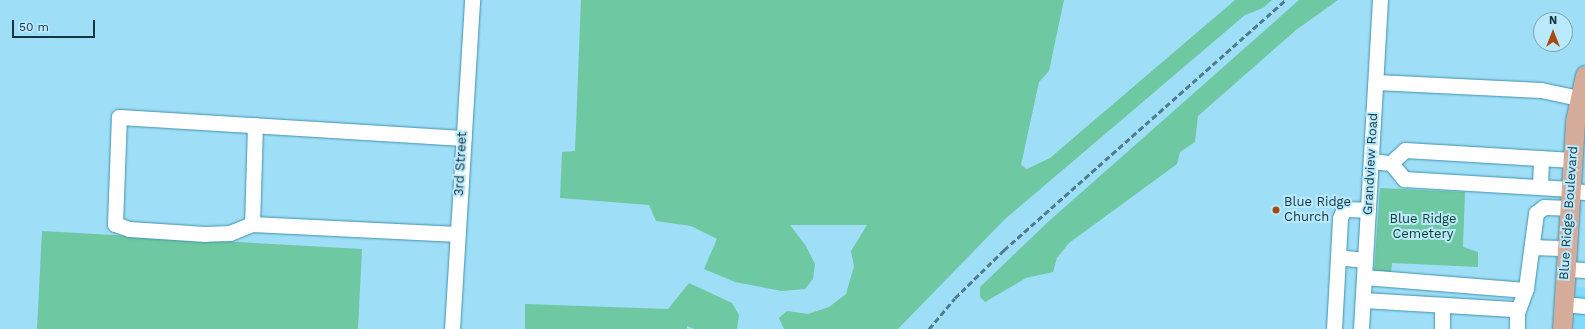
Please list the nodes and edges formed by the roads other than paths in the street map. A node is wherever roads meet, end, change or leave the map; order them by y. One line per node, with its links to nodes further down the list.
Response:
1 (472, 0): 8 (street, 3rd Street)
2 (1380, 0): 4 (street, Grandview Road)
3 (1585, 75): 5 (main road, Blue Ridge Boulevard)
4 (1376, 82): 5 (street); 11 (street, Grandview Road)
5 (1579, 98): 7 (main road, Blue Ridge Boulevard)
6 (255, 125): 8 (street); 16 (street); 16 (street)
7 (1580, 129): 10 (main road, Blue Ridge Boulevard)
8 (463, 138): 17 (street, 3rd Street)
9 (1541, 158): 10 (street); 12 (street); 13 (street)
10 (1573, 160): 14 (main road, Blue Ridge Boulevard)
11 (1371, 162): 12 (street); 15 (street, Grandview Road)
12 (1391, 163): 13 (street)
13 (1540, 187): 14 (street)
14 (1574, 195): 18 (street); 19 (main road, Blue Ridge Boulevard)
15 (1368, 210): 20 (street); 21 (street, Grandview Road)
16 (252, 224): 17 (street)
17 (458, 234): 31 (street, 3rd Street)
18 (1532, 247): 19 (street); 25 (street)
19 (1567, 248): 22 (main road, Blue Ridge Boulevard)
20 (1338, 257): 21 (street); 32 (street)
21 (1365, 260): 24 (street, Grandview Road)
22 (1565, 269): 23 (street); 27 (main road, Blue Ridge Boulevard)
23 (1585, 270)
24 (1364, 277): 25 (street); 26 (street, Grandview Road)
25 (1525, 290): 30 (street)
26 (1363, 300): 28 (street); 33 (street, Grandview Road)
27 (1563, 304): 29 (street); 36 (main road, Blue Ridge Boulevard)
28 (1442, 305): 30 (street); 34 (street)
29 (1585, 306)
30 (1517, 314): 35 (street)
31 (452, 329)
32 (1334, 329)
33 (1362, 329)
34 (1442, 329)
35 (1517, 329)
36 (1562, 329)

